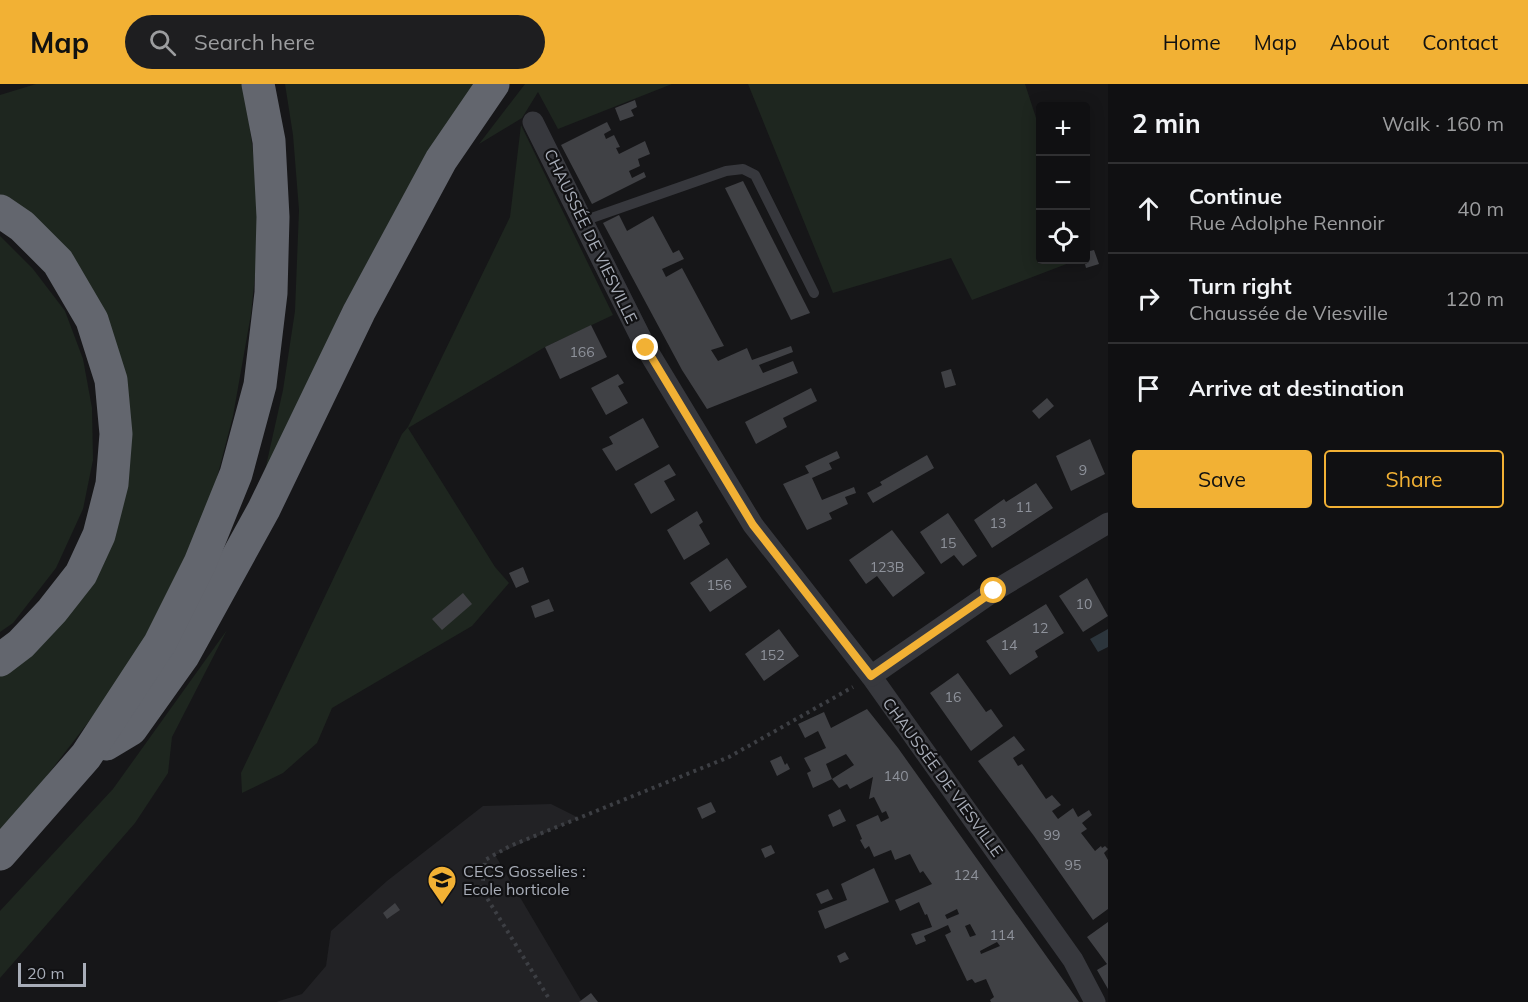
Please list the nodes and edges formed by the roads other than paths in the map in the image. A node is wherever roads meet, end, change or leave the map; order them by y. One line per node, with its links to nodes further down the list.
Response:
1 (258, 84): 10 (highway)
2 (493, 84): 10 (highway)
3 (533, 122): 5 (street, CHAUSSÉE DE VIESVILLE)
4 (0, 211): 8 (highway)
5 (583, 221): 6 (lane); 9 (street, CHAUSSÉE DE VIESVILLE)
6 (814, 293)
7 (1108, 523): 9 (street)
8 (0, 660)
9 (871, 676): 12 (street, CHAUSSÉE DE VIESVILLE)
10 (86, 756): 11 (highway)
11 (0, 854)
12 (1095, 1002)

